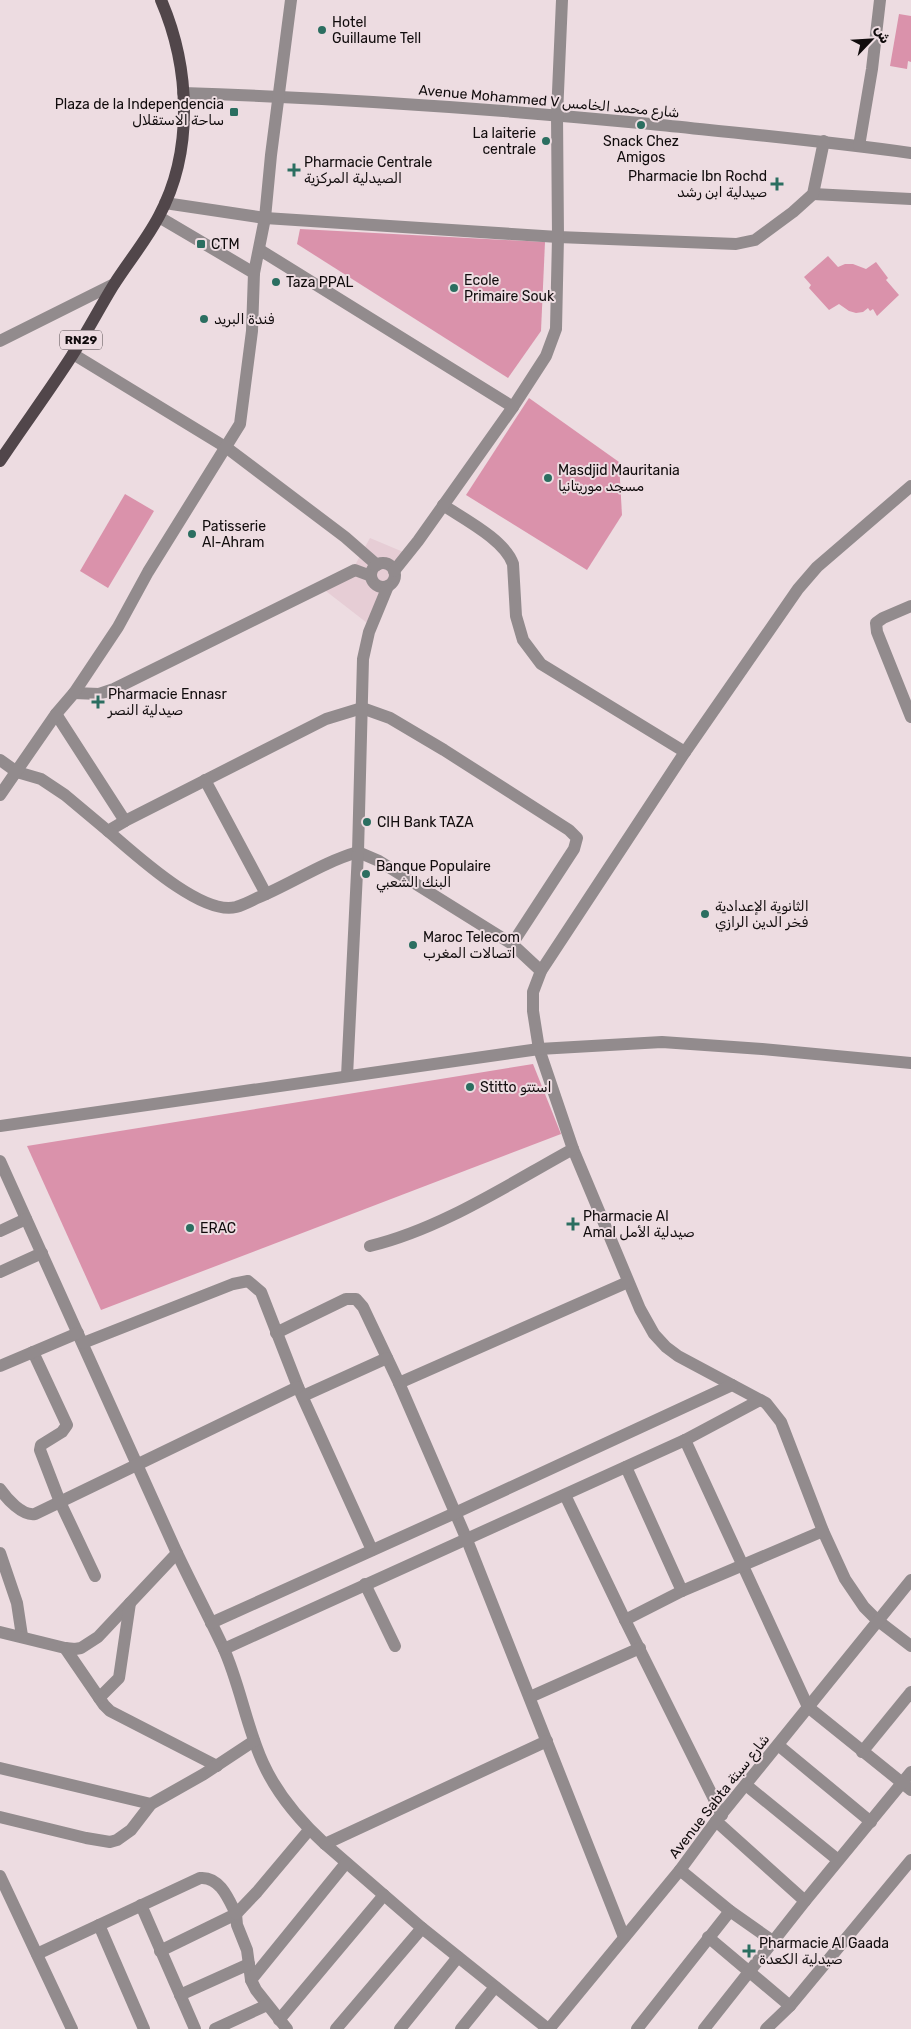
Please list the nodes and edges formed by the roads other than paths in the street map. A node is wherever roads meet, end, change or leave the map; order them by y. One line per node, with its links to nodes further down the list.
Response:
1 (161, 0): 5 (main road, RN29)
2 (291, 0): 6 (street)
3 (562, 0): 7 (street)
4 (880, 0): 9 (street)
5 (183, 93): 6 (street, Avenue Mohammed V شارع محمد الخامس); 13 (main road, RN29)
6 (278, 96): 7 (street, Avenue Mohammed V شارع محمد الخامس); 15 (street)
7 (557, 115): 8 (street, Avenue Mohammed V شارع محمد الخامس); 16 (street)
8 (824, 141): 9 (street, Avenue Mohammed V شارع محمد الخامس); 11 (street)
9 (858, 146): 10 (street, Avenue Mohammed V شارع محمد الخامس)
10 (911, 153)
11 (813, 194): 12 (street); 16 (street)
12 (911, 199)
13 (165, 203): 14 (main road, RN29); 15 (street)
14 (159, 217): 18 (street); 19 (main road, RN29)
15 (265, 218): 16 (street); 17 (street)
16 (558, 237): 22 (street)
17 (260, 250): 18 (street); 22 (street)
18 (254, 273): 23 (street)
19 (114, 284): 20 (street); 21 (main road, RN29)
20 (0, 341)
21 (73, 354): 23 (street); 24 (main road, RN29)
22 (514, 407): 26 (street)
23 (226, 448): 27 (street); 32 (street)
24 (0, 460)
25 (910, 491): 36 (street)
26 (444, 506): 28 (street); 36 (street)
27 (377, 564): 28 (street); 29 (street)
28 (394, 571): 30 (street)
29 (371, 576): 30 (street); 32 (street)
30 (388, 586): 33 (street)
31 (911, 606): 35 (street)
32 (74, 692): 34 (street)
33 (362, 708): 39 (street); 43 (street); 45 (street)
34 (56, 714): 38 (street); 41 (street)
35 (911, 717)
36 (685, 752): 46 (street)
37 (0, 760): 38 (street)
38 (18, 772): 40 (street); 42 (street)
39 (205, 780): 41 (street); 44 (street)
40 (0, 795)
41 (125, 821): 42 (street)
42 (108, 831): 44 (street)
43 (358, 852): 44 (street); 45 (street); 49 (street)
44 (266, 894)
45 (512, 944): 46 (street)
46 (541, 971): 47 (street)
47 (539, 1049): 48 (street); 49 (street); 51 (street)
48 (911, 1063)
49 (347, 1076): 50 (street)
50 (0, 1126)
51 (573, 1149): 55 (street); 58 (street)
52 (0, 1161): 53 (street)
53 (26, 1219): 54 (street); 56 (street)
54 (0, 1231)
55 (370, 1246)
56 (42, 1253): 57 (street); 60 (street)
57 (0, 1272)
58 (628, 1282): 64 (street); 65 (street)
59 (276, 1333): 60 (street); 62 (street); 66 (street)
60 (80, 1338): 61 (street); 69 (street)
61 (33, 1352): 63 (street); 73 (street)
62 (387, 1358): 64 (street); 66 (street)
63 (0, 1366)
64 (399, 1382): 74 (street)
65 (732, 1385): 67 (street); 74 (street)
66 (301, 1391): 69 (street); 77 (street)
67 (760, 1400): 68 (street); 75 (street)
68 (685, 1440): 70 (street); 80 (street)
69 (138, 1464): 73 (street); 79 (street)
70 (626, 1467): 72 (street); 84 (street)
71 (0, 1489): 73 (street)
72 (565, 1495): 76 (street); 86 (street)
73 (60, 1502): 81 (street)
74 (455, 1513): 76 (street); 77 (street)
75 (823, 1531): 80 (street); 87 (street)
76 (467, 1540): 83 (street); 97 (street)
77 (372, 1550): 88 (street)
78 (0, 1553): 90 (street)
79 (177, 1553): 85 (street); 88 (street)
80 (742, 1566): 84 (street); 99 (street)
81 (95, 1576)
82 (911, 1580): 87 (street, Avenue Sabta شارع سبتة)
83 (365, 1584): 91 (street); 94 (street)
84 (682, 1592): 86 (street)
85 (130, 1603): 93 (street); 98 (street)
86 (625, 1620): 95 (street)
87 (877, 1620): 92 (street); 99 (street, Avenue Sabta شارع سبتة)
88 (211, 1622): 94 (street)
89 (0, 1632): 90 (street)
90 (22, 1636): 93 (street)
91 (395, 1646)
92 (911, 1646)
93 (65, 1648): 98 (street)
94 (224, 1648): 100 (street)
95 (640, 1648): 97 (street); 111 (street)
96 (911, 1692): 103 (street)
97 (530, 1697): 101 (street)
98 (99, 1698): 104 (street)
99 (808, 1707): 102 (street, Avenue Sabta شارع سبتة); 103 (street)
100 (254, 1741): 104 (street); 113 (street)
101 (547, 1741): 114 (street); 127 (street)
102 (778, 1745): 107 (street, Avenue Sabta شارع سبتة); 112 (street)
103 (862, 1752): 108 (street)
104 (217, 1766): 109 (street)
105 (0, 1768): 109 (street)
106 (911, 1772): 108 (street)
107 (746, 1784): 111 (street, Avenue Sabta شارع سبتة); 115 (street)
108 (906, 1787): 112 (street)
109 (151, 1804): 110 (street)
110 (0, 1817)
111 (719, 1818): 118 (street, Avenue Sabta شارع سبتة); 121 (street)
112 (870, 1822): 115 (street)
113 (310, 1830): 114 (street); 124 (street)
114 (325, 1844): 117 (street)
115 (838, 1860): 121 (street)
116 (911, 1860): 139 (street)
117 (346, 1863): 120 (street); 135 (street)
118 (680, 1870): 123 (street); 127 (street, Avenue Sabta شارع سبتة)
119 (0, 1876): 131 (street)
120 (384, 1896): 126 (street); 140 (street)
121 (804, 1901): 129 (street)
122 (140, 1905): 124 (street); 125 (street); 130 (street)
123 (730, 1911): 128 (street); 129 (street)
124 (236, 1914): 130 (street); 133 (street)
125 (99, 1925): 131 (street); 142 (street)
126 (422, 1928): 132 (street); 145 (street)
127 (624, 1937): 148 (street, Avenue Sabta شارع سبتة)
128 (708, 1937): 134 (street); 149 (street)
129 (774, 1942): 134 (street)
130 (160, 1951): 137 (street)
131 (37, 1954): 141 (street)
132 (458, 1957): 136 (street); 146 (street)
133 (249, 1964): 135 (street); 137 (street)
134 (750, 1970): 139 (street); 150 (street)
135 (251, 1980): 138 (street)
136 (495, 1987): 147 (street); 148 (street)
137 (180, 1996): 143 (street)
138 (267, 2005): 140 (street); 144 (street)
139 (790, 2006): 151 (street)
140 (283, 2024)
141 (68, 2028)
142 (144, 2029)
143 (195, 2029)
144 (215, 2029)
145 (336, 2029)
146 (400, 2029)
147 (461, 2029)
148 (549, 2029)
149 (637, 2029)
150 (704, 2029)
151 (766, 2029)

